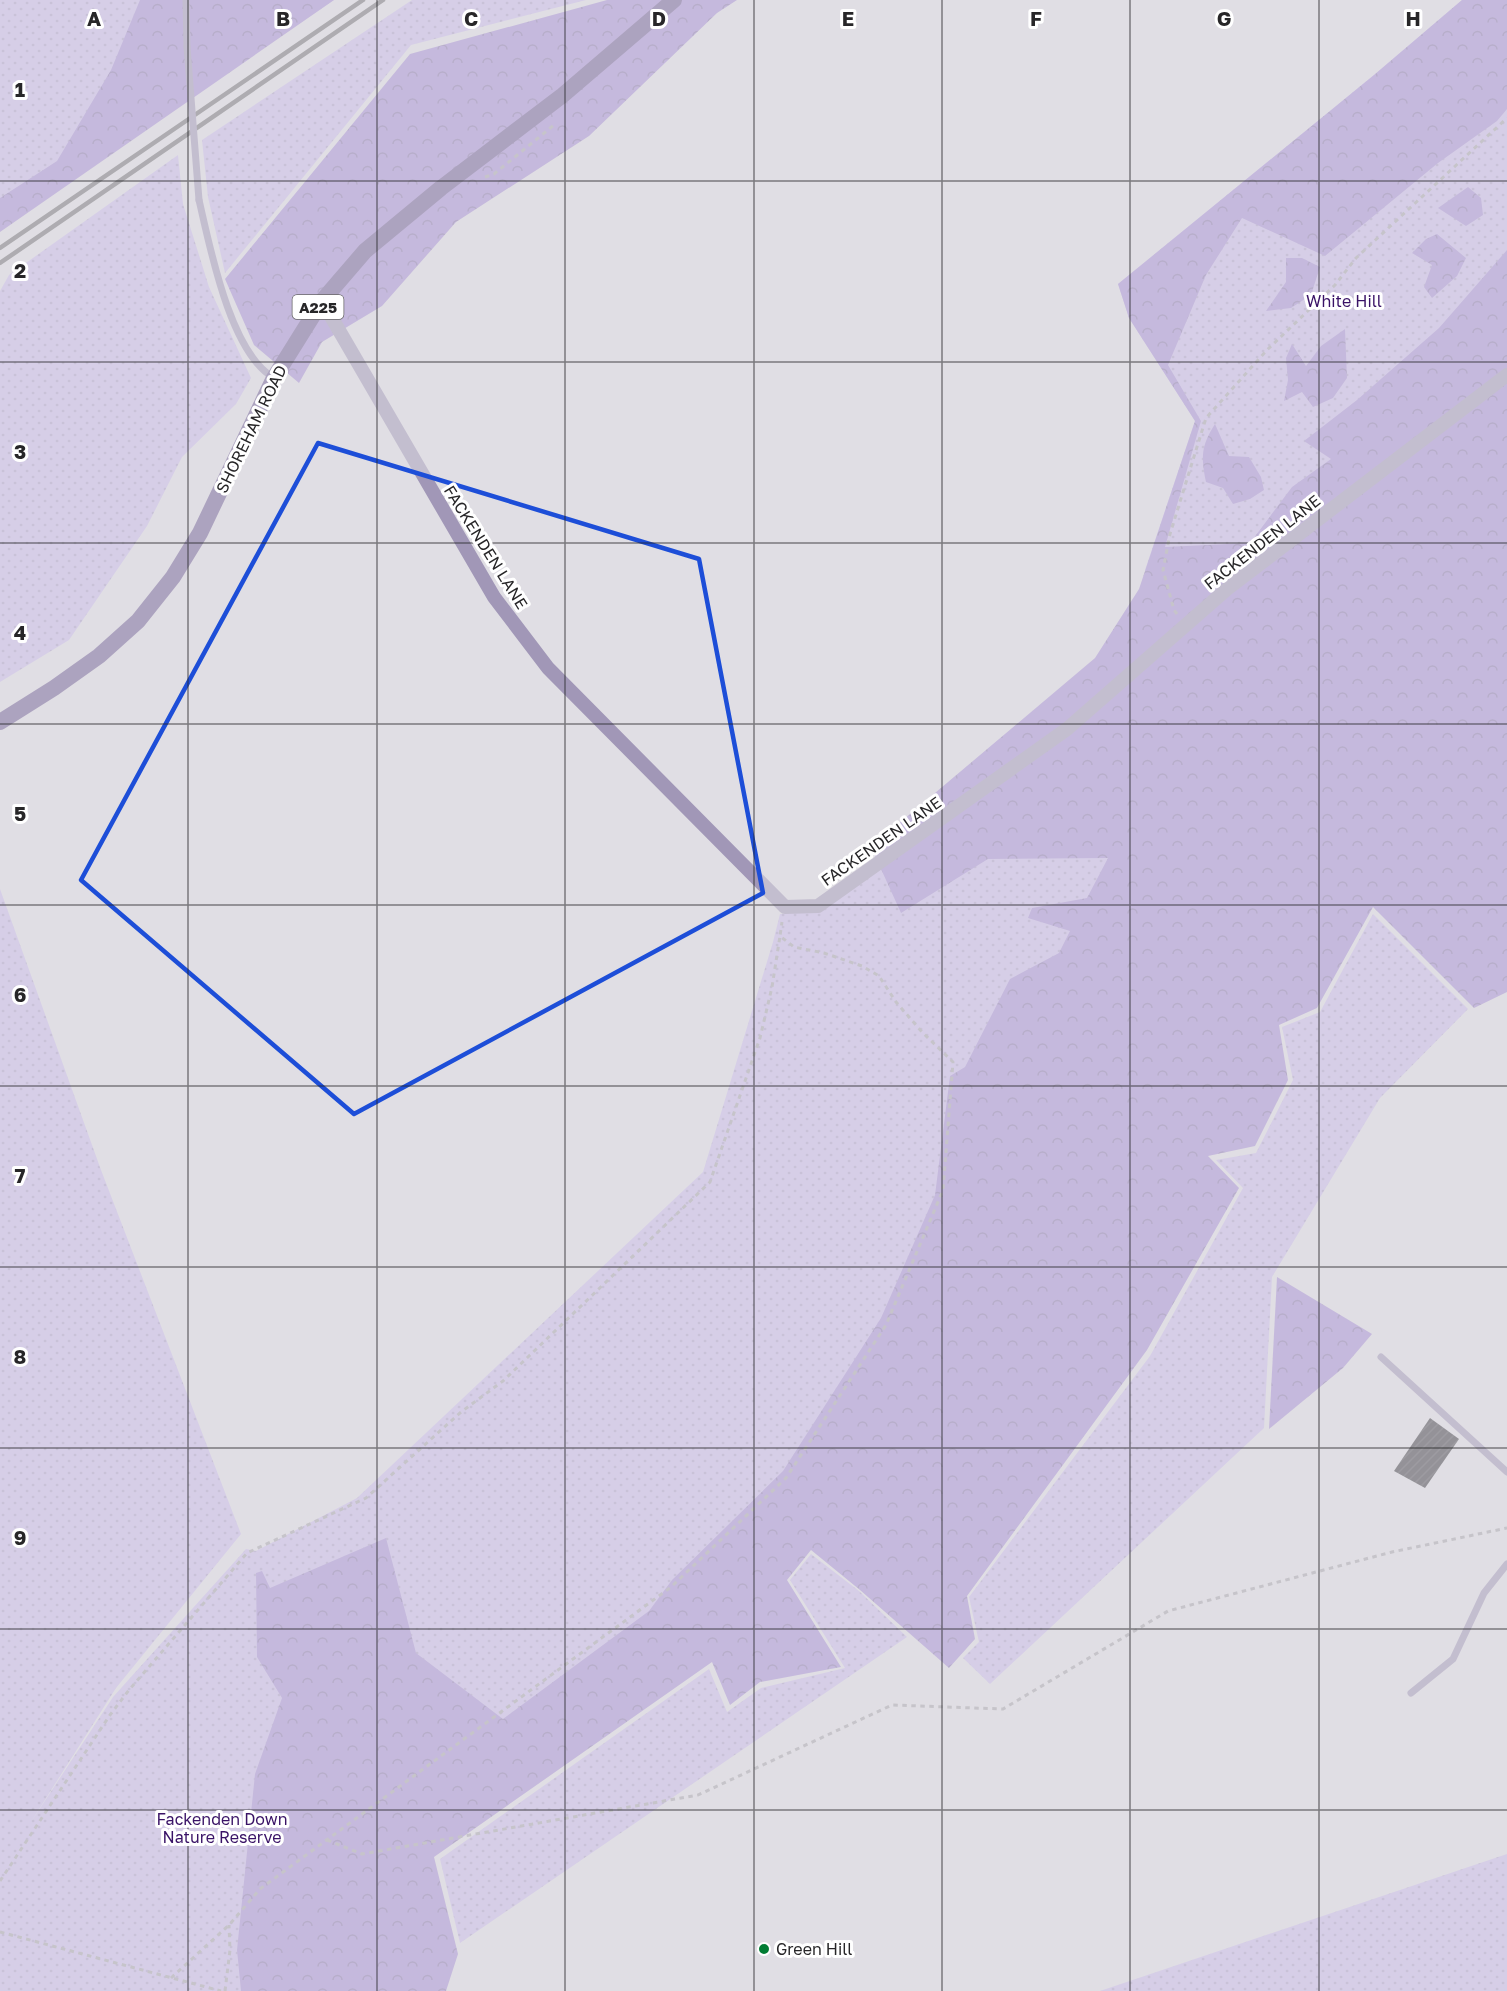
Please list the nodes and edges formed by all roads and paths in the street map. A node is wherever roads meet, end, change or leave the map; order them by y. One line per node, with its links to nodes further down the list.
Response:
1 (186, 0): 6 (lane, bridge)
2 (674, 0): 4 (main road, SHOREHAM ROAD / A225)
3 (1507, 118): 7 (path)
4 (322, 301): 6 (main road, SHOREHAM ROAD / A225); 9 (street, FACKENDEN LANE)
5 (1507, 375): 7 (street, FACKENDEN LANE)
6 (274, 378): 8 (main road, SHOREHAM ROAD / A225)
7 (1186, 624): 9 (street, FACKENDEN LANE)
8 (0, 722)
9 (785, 908): 10 (path)
10 (780, 936): 16 (path); 17 (path)
11 (1381, 1357): 12 (lane)
12 (1507, 1472)
13 (1507, 1528): 16 (path)
14 (1507, 1564): 15 (lane)
15 (1411, 1693)
16 (327, 1839): 18 (path)
17 (0, 1881)
18 (229, 1925): 20 (path); 21 (path)
19 (0, 1932): 20 (path)
20 (171, 1978): 21 (path)
21 (223, 1991)

